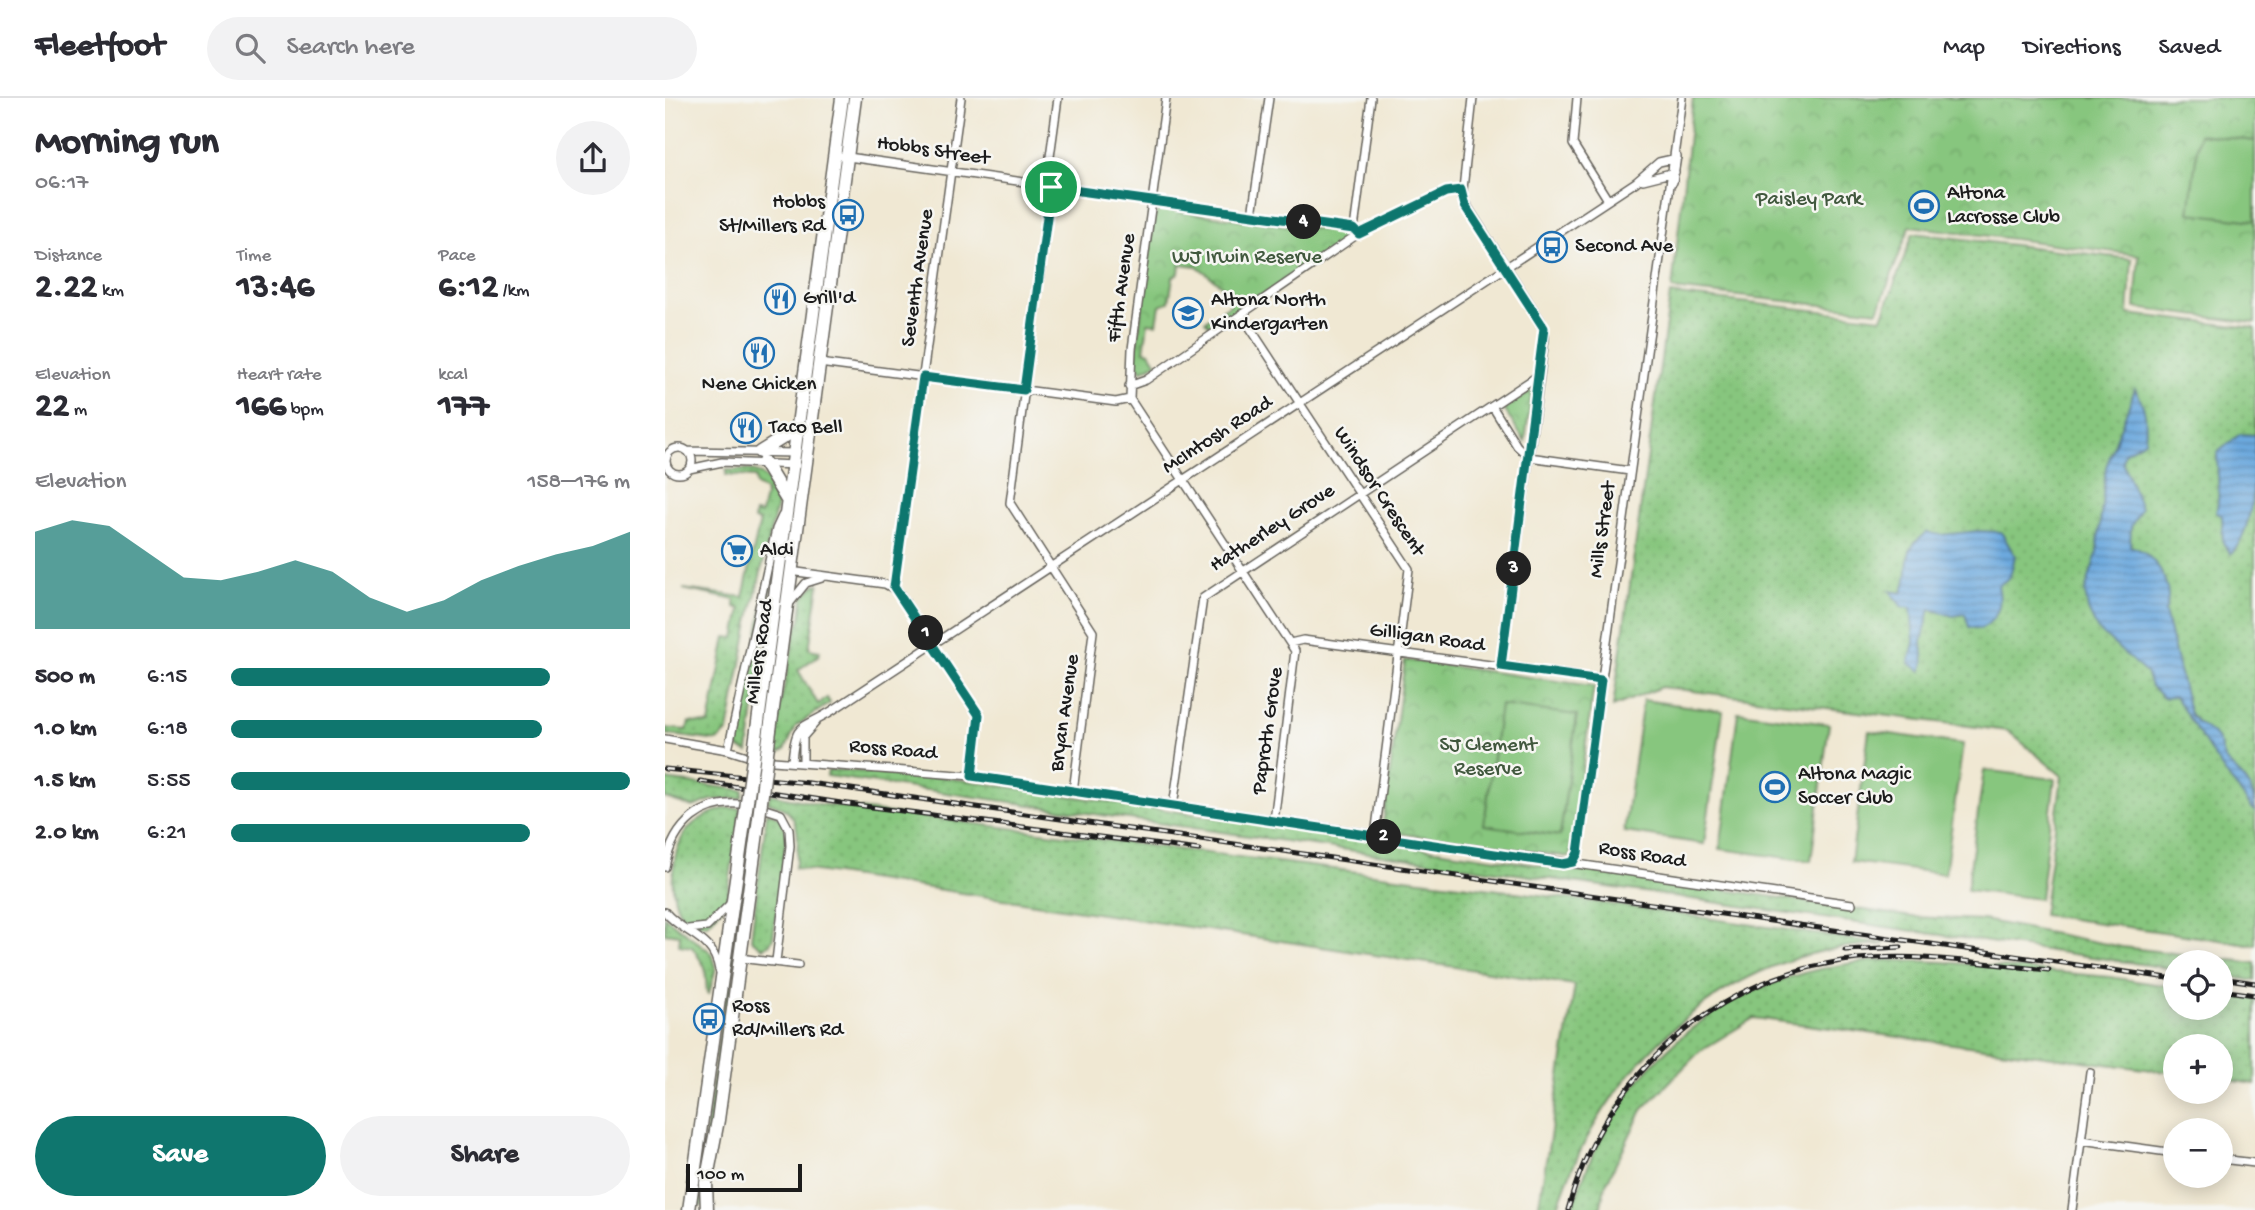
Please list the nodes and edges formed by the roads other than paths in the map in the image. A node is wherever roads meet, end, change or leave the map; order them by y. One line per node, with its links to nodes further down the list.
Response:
1 (842, 98): 11 (main road, Millers Road)
2 (855, 98): 11 (main road, Millers Road)
3 (961, 98): 14 (street, Seventh Avenue)
4 (1058, 98): 16 (street, Bryan Avenue)
5 (1166, 98): 18 (street, Fifth Avenue)
6 (1269, 98): 20 (street)
7 (1371, 98): 21 (street)
8 (1473, 98): 17 (street)
9 (1577, 98): 19 (street)
10 (1682, 98): 12 (street, Mills Street)
11 (841, 156): 14 (street, Hobbs Street); 24 (main road, Millers Road); 32 (main road, Millers Road)
12 (1675, 158): 13 (street, Mills Street); 15 (street, McIntosh Road)
13 (1673, 172): 15 (street, McIntosh Road); 40 (street, Mills Street)
14 (950, 173): 16 (street, Hobbs Street); 26 (street, Seventh Avenue)
15 (1636, 182): 19 (street, McIntosh Road)
16 (1048, 186): 18 (street, Hobbs Street); 28 (street, Bryan Avenue)
17 (1461, 190): 21 (street); 22 (street)
18 (1152, 201): 20 (street, Hobbs Street); 27 (street, Fifth Avenue)
19 (1608, 201): 22 (street, McIntosh Road)
20 (1252, 215): 21 (street, Hobbs Street)
21 (1356, 231): 23 (street)
22 (1505, 268): 25 (street); 30 (street, McIntosh Road)
23 (1241, 314): 27 (street); 30 (street, Windsor Crescent)
24 (819, 363): 26 (street); 37 (main road, Millers Road)
25 (1539, 375): 31 (street, Hatherley Grove); 36 (street)
26 (923, 377): 28 (street); 48 (street, Seventh Avenue)
27 (1129, 386): 29 (street, Fifth Avenue)
28 (1024, 390): 29 (street); 44 (street, Bryan Avenue)
29 (1130, 400): 41 (street, Paproth Grove)
30 (1300, 403): 41 (street, McIntosh Road); 42 (street, Windsor Crescent)
31 (1492, 406): 36 (street); 42 (street, Hatherley Grove)
32 (797, 429): 35 (main road); 37 (main road, Millers Road)
33 (688, 451): 34 (street); 35 (street); 38 (street)
34 (667, 454): 39 (street)
35 (762, 457): 37 (street); 38 (street); 43 (main road)
36 (1529, 457): 40 (street); 54 (street)
37 (799, 459): 43 (main road, Millers Road); 46 (main road, Millers Road)
38 (689, 469): 39 (street)
39 (667, 470)
40 (1630, 471): 55 (street, Mills Street)
41 (1183, 480): 44 (street, McIntosh Road); 45 (street, Paproth Grove)
42 (1359, 494): 45 (street, Hatherley Grove); 53 (street, Windsor Crescent)
43 (786, 505): 49 (main road, Millers Road); 58 (street, Millers Road)
44 (1051, 567): 52 (street, McIntosh Road); 63 (street, Bryan Avenue)
45 (1242, 570): 51 (street, Paproth Grove); 64 (street, Hatherley Grove)
46 (791, 571): 47 (street); 49 (street); 50 (main road, Millers Road)
47 (837, 578): 48 (street); 50 (street)
48 (894, 587): 52 (street)
49 (776, 588): 59 (main road, Millers Road)
50 (787, 606): 59 (main road, Millers Road)
51 (1290, 643): 53 (street, Gilligan Road); 66 (street, Paproth Grove)
52 (933, 644): 56 (street, McIntosh Road); 62 (street)
53 (1400, 653): 54 (street, Gilligan Road); 67 (street, Windsor Crescent)
54 (1501, 666): 55 (street, Gilligan Road)
55 (1601, 680): 68 (street, Mills Street)
56 (819, 719): 60 (street, McIntosh Road); 61 (street, McIntosh Road)
57 (665, 739): 58 (street, Ross Road)
58 (728, 750): 59 (street, Ross Road)
59 (761, 755): 60 (street, Ross Road); 65 (main road, Millers Road, bridge)
60 (793, 762): 61 (street, Ross Road)
61 (803, 762): 62 (street, Ross Road)
62 (972, 776): 63 (street, Ross Road)
63 (1073, 792): 64 (street, Ross Road)
64 (1174, 807): 66 (street, Ross Road)
65 (752, 817): 70 (main road, Millers Road); 74 (main road, Millers Road)
66 (1274, 821): 67 (street, Ross Road)
67 (1375, 836): 68 (street, Ross Road)
68 (1573, 862): 71 (street, Ross Road)
69 (665, 867): 75 (street)
70 (734, 898): 73 (street); 77 (main road, Millers Road)
71 (1852, 904)
72 (665, 912): 73 (street)
73 (687, 929): 77 (street)
74 (739, 958): 75 (street); 84 (main road, Millers Road)
75 (776, 961): 76 (street)
76 (798, 965)
77 (721, 990): 83 (main road, Millers Road)
78 (2091, 1072): 79 (street)
79 (2081, 1140): 80 (street); 85 (street)
80 (2163, 1151)
81 (2233, 1160): 82 (street)
82 (2255, 1163)
83 (689, 1210)
84 (706, 1210)
85 (2072, 1210)

